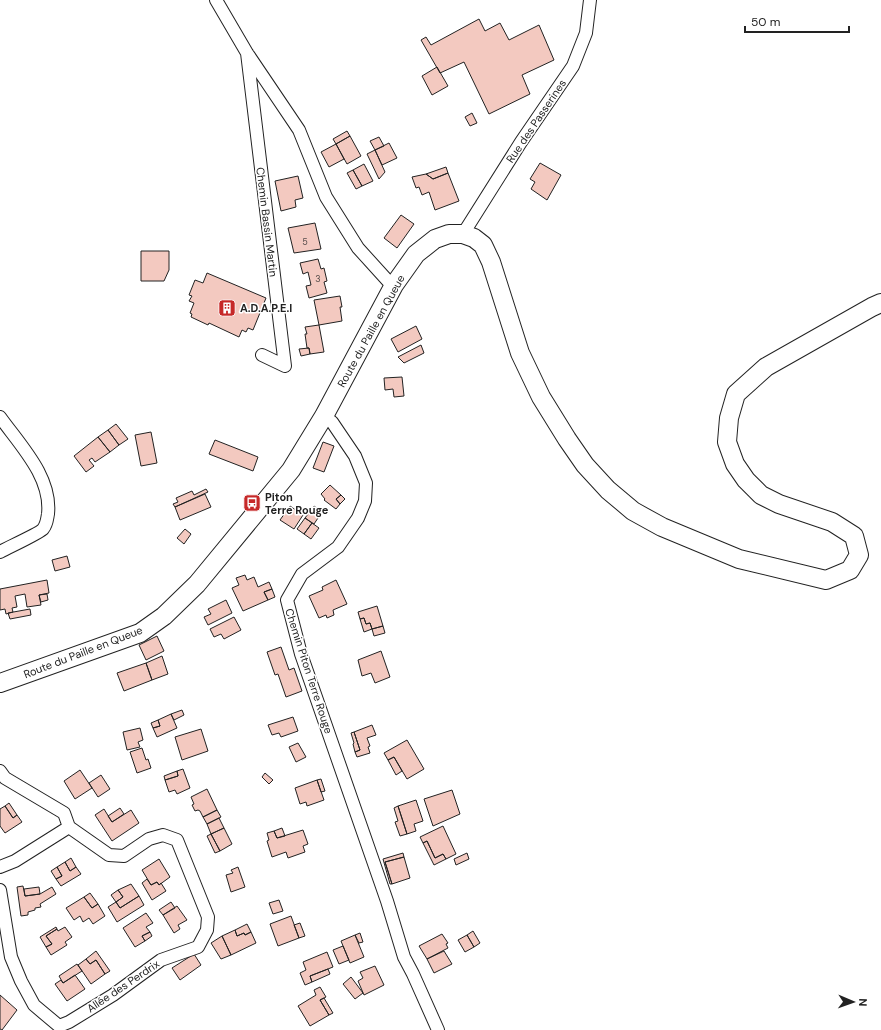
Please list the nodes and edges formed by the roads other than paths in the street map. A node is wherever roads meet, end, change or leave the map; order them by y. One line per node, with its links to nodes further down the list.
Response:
1 (216, 0): 3 (street, Chemin Bassin Martin)
2 (590, 0): 4 (street, Rue des Passerines)
3 (247, 53): 5 (street, Chemin Bassin Martin); 7 (street, Chemin Bassin Martin)
4 (463, 234): 5 (main road, Route du Paille en Queue); 6 (main road)
5 (394, 285): 8 (main road, Route du Paille en Queue)
6 (881, 303)
7 (262, 355)
8 (324, 416): 11 (main road, Route du Paille en Queue); 16 (street, Chemin Piton Terre Rouge)
9 (0, 417): 10 (street)
10 (0, 552)
11 (0, 684)
12 (0, 771): 13 (street, Allée des Perdrix)
13 (70, 827): 14 (street); 15 (street, Allée des Perdrix)
14 (0, 867)
15 (0, 890)
16 (438, 1030)

